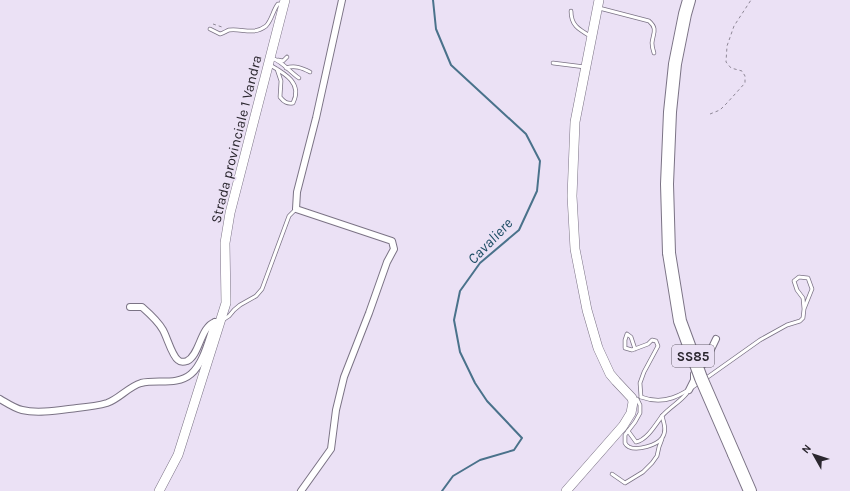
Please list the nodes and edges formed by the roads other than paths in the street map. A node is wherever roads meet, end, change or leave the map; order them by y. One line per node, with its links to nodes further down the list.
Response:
1 (342, 0): 17 (street)
2 (689, 0): 34 (highway, SS85, bridge)
3 (284, 2): 6 (lane); 10 (main road, Strada provinciale 1 Vandra)
4 (598, 4): 7 (main road); 8 (lane)
5 (571, 11): 7 (lane)
6 (210, 29)
7 (591, 37): 12 (main road)
8 (654, 53)
9 (288, 58): 10 (lane)
10 (272, 61): 13 (lane); 14 (lane); 20 (main road, Strada provinciale 1 Vandra)
11 (553, 63): 12 (lane)
12 (585, 67): 26 (main road)
13 (286, 68): 15 (lane); 16 (lane)
14 (277, 69): 14 (lane)
15 (310, 72)
16 (299, 78)
17 (296, 209): 20 (lane); 32 (street)
18 (130, 307): 20 (street)
19 (804, 309): 19 (lane); 23 (lane)
20 (218, 322): 25 (street); 31 (main road, Strada provinciale 1 Vandra)
21 (716, 339): 23 (street)
22 (635, 349): 22 (lane); 24 (lane)
23 (690, 390): 24 (lane); 27 (lane)
24 (641, 397): 26 (lane)
25 (0, 399)
26 (635, 401): 28 (lane); 33 (main road)
27 (662, 416): 28 (lane); 29 (lane)
28 (628, 431): 29 (lane)
29 (662, 438): 30 (lane)
30 (612, 474)
31 (159, 491)
32 (301, 491)
33 (566, 491)
34 (750, 491)

